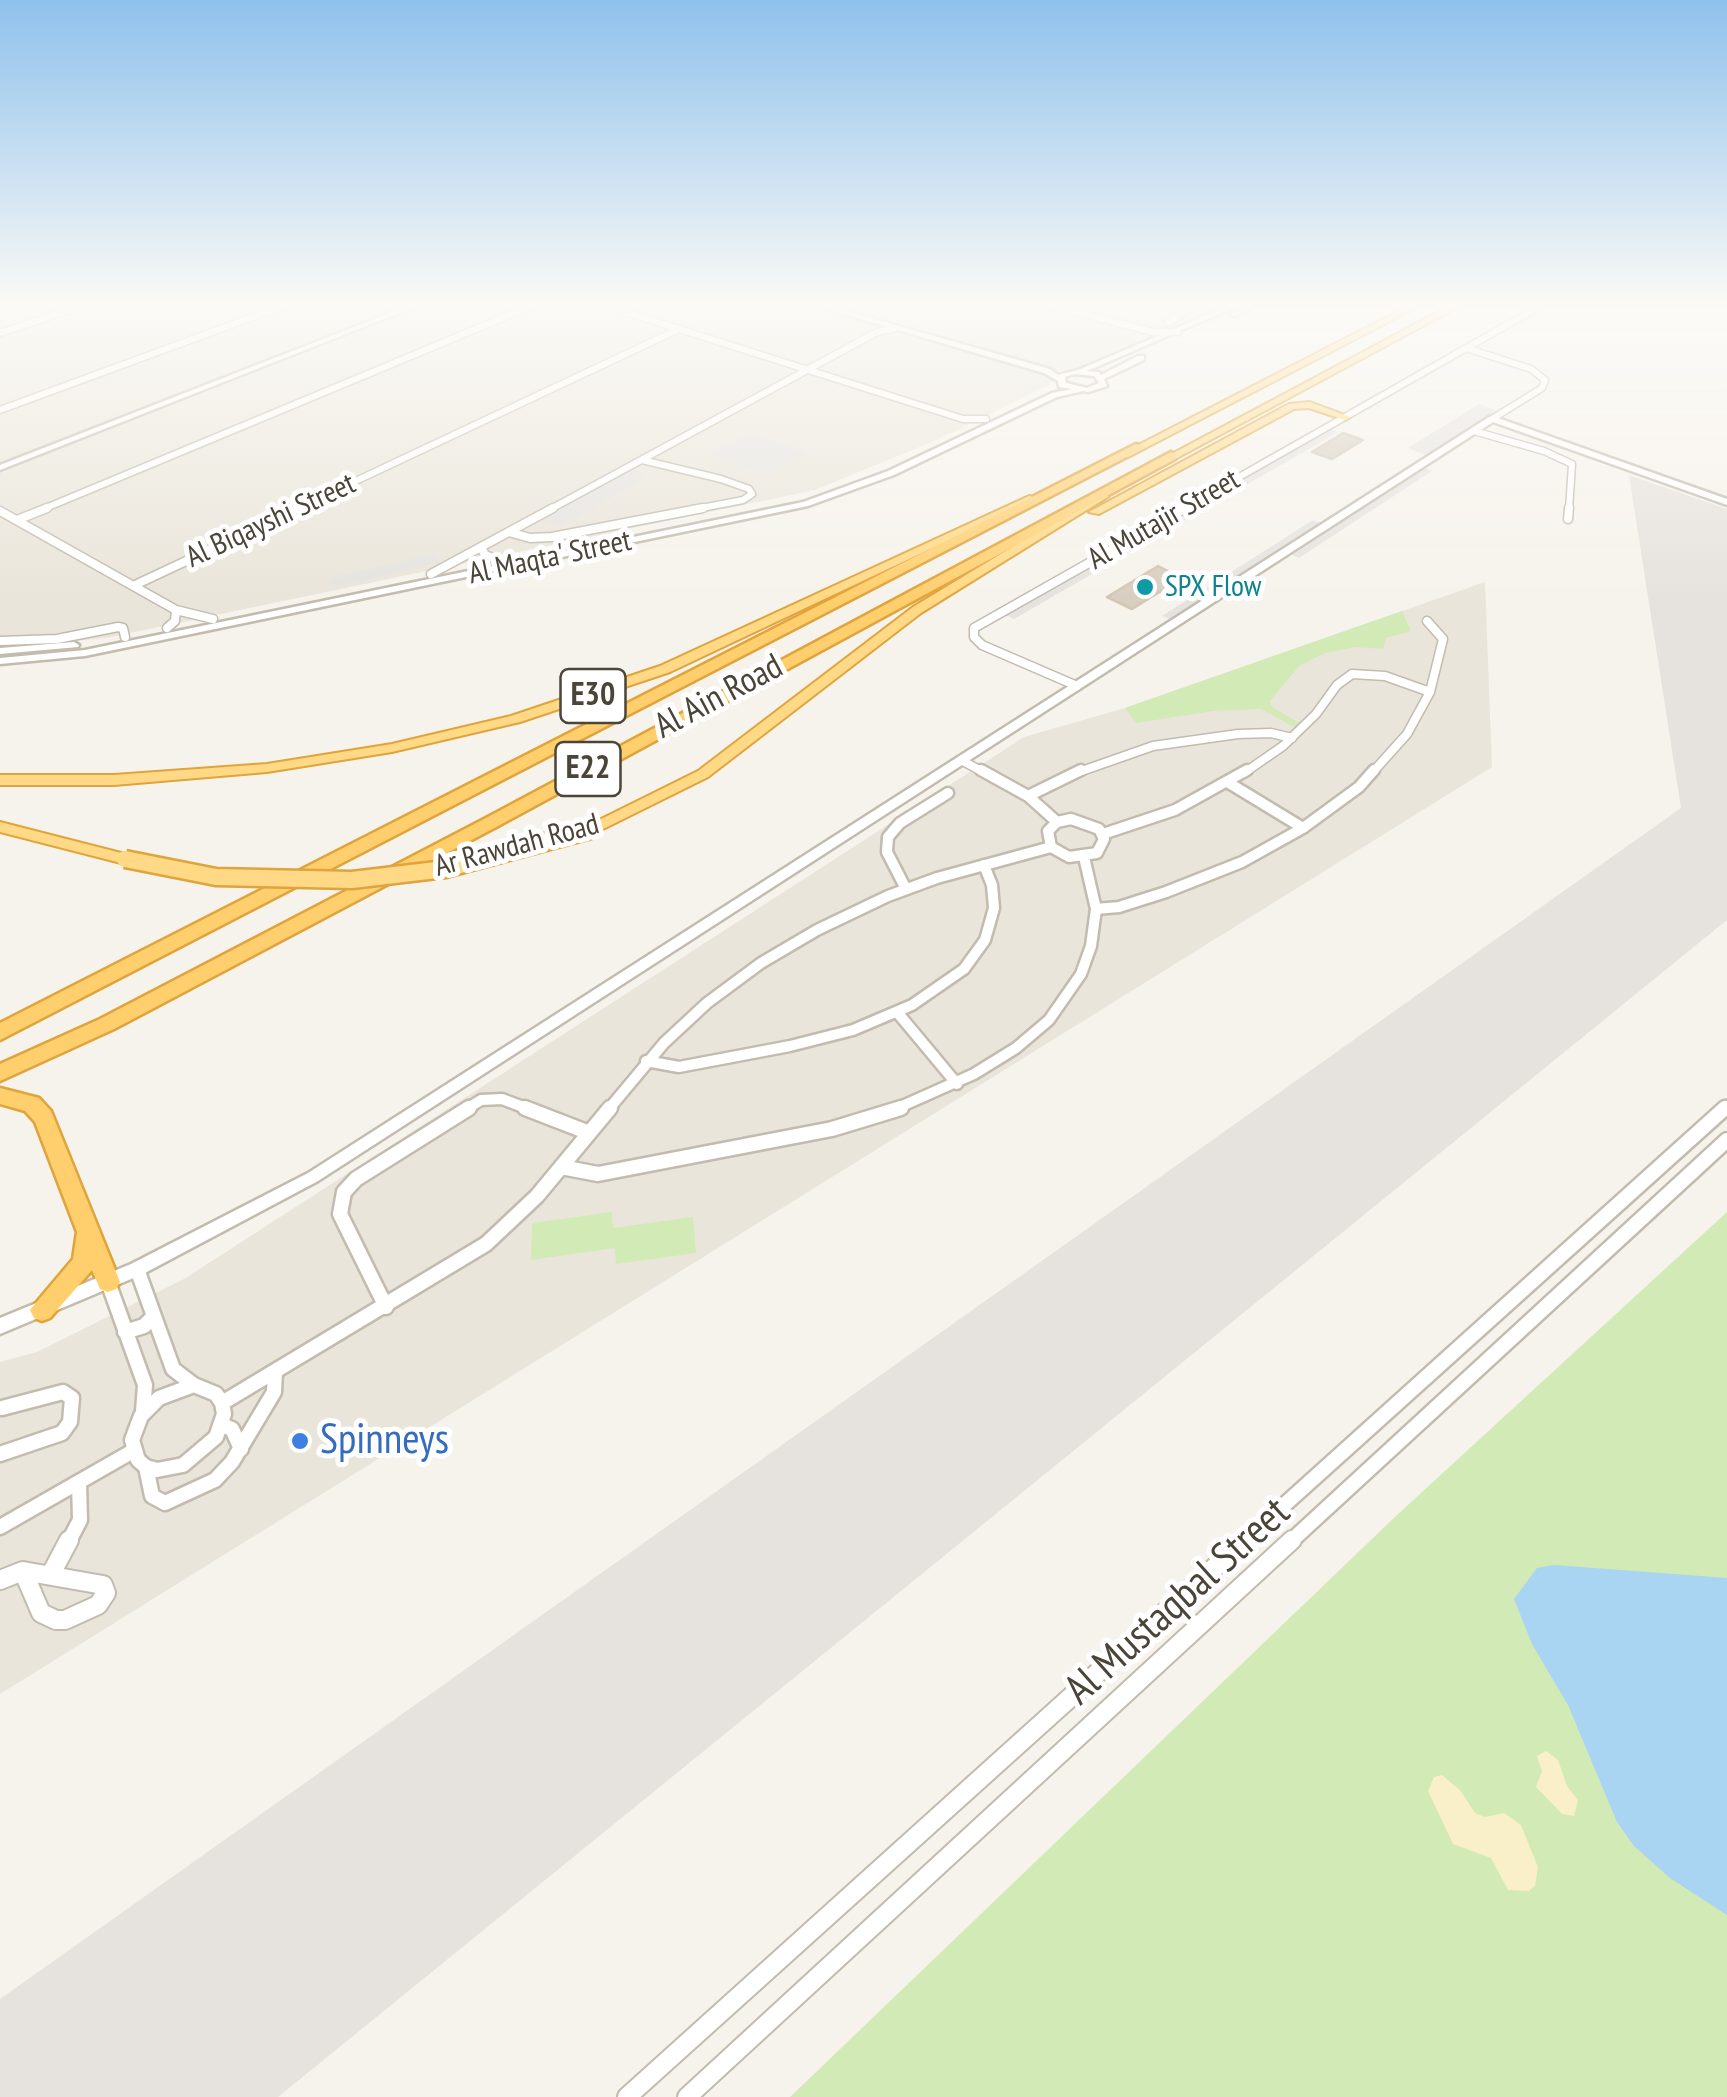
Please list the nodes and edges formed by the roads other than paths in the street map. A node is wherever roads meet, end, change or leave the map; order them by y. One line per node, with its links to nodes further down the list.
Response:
1 (159, 402): 21 (street)
2 (164, 402): 21 (street)
3 (301, 402): 25 (street)
4 (525, 402): 31 (street, Al Biqayshi Street)
5 (748, 402): 20 (street)
6 (901, 402): 16 (street)
7 (1020, 402): 16 (street, Al Maqta' Street)
8 (1040, 402): 27 (street, Al Maqta' Street)
9 (1229, 402): 18 (highway, E22)
10 (1274, 402): 19 (highway, E22)
11 (1319, 402): 14 (highway)
12 (1371, 402): 14 (street, Al Mutajir Street)
13 (1520, 402): 15 (street)
14 (1348, 415): 32 (highway); 43 (street, Al Mutajir Street)
15 (1492, 420): 17 (street); 22 (street)
16 (964, 424): 27 (street, Al Maqta' Street)
17 (1474, 431): 24 (street); 43 (street)
18 (1140, 448): 47 (highway, E30); 61 (highway, Al Ain Road / E22)
19 (1171, 456): 32 (highway, Ar Rawdah Road); 63 (highway, Al Ain Road / E22)
20 (642, 460): 26 (street); 26 (street)
21 (0, 465)
22 (1727, 502)
23 (0, 511): 25 (street)
24 (1568, 519)
25 (17, 520): 31 (street)
26 (509, 532): 28 (street)
27 (631, 536): 29 (street, Al Maqta' Street); 35 (street, Al Maqta' Street)
28 (481, 547): 29 (street); 30 (street)
29 (498, 560): 30 (street, Al Maqta' Street)
30 (431, 574): 33 (street, Al Maqta' Street)
31 (135, 586): 34 (street)
32 (949, 590): 52 (highway, Ar Rawdah Road, bridge)
33 (310, 599): 35 (street); 36 (street, Al Maqta' Street)
34 (176, 610): 36 (street); 38 (street)
35 (299, 610): 42 (street, Al Maqta' Street)
36 (213, 619): 38 (street, Al Maqta' Street)
37 (1427, 621): 44 (street)
38 (167, 628): 39 (street, Al Maqta' Street)
39 (125, 637): 40 (street); 41 (street, Al Maqta' Street)
40 (0, 641)
41 (0, 651)
42 (0, 661)
43 (1077, 686): 46 (street)
44 (1430, 692): 45 (street); 53 (street)
45 (1292, 738): 48 (street); 50 (street)
46 (962, 760): 50 (street); 71 (street)
47 (0, 780)
48 (1229, 783): 53 (street); 54 (street)
49 (948, 793): 58 (street)
50 (1028, 796): 51 (street)
51 (1056, 822): 54 (street); 55 (street)
52 (0, 827)
53 (1303, 828): 59 (street)
54 (1103, 834): 56 (street)
55 (1051, 847): 56 (street); 57 (street)
56 (1084, 857): 59 (street)
57 (984, 865): 58 (street); 60 (street)
58 (906, 889): 62 (street)
59 (1096, 909): 64 (street)
60 (897, 1012): 62 (street); 64 (street)
61 (0, 1032)
62 (646, 1061): 67 (street)
63 (0, 1073)
64 (956, 1084): 69 (street)
65 (0, 1096): 70 (highway)
66 (1727, 1106): 93 (street, Al Mustaqbal Street)
67 (587, 1132): 69 (street); 73 (street)
68 (1727, 1140): 94 (street, Al Mustaqbal Street)
69 (561, 1167): 73 (street)
70 (87, 1234): 72 (highway); 74 (highway)
71 (137, 1269): 72 (street); 75 (street)
72 (108, 1282): 74 (street); 77 (street)
73 (386, 1306): 78 (street)
74 (42, 1310): 76 (street)
75 (154, 1316): 77 (street); 79 (street)
76 (0, 1326)
77 (125, 1332): 82 (street)
78 (275, 1372): 80 (street); 84 (street)
79 (194, 1386): 80 (street); 82 (street)
80 (222, 1403): 83 (street)
81 (2, 1408): 86 (street)
82 (140, 1416): 85 (street)
83 (222, 1425): 84 (street); 87 (street)
84 (241, 1449): 87 (street)
85 (133, 1451): 87 (street); 88 (street)
86 (0, 1454)
87 (146, 1467)
88 (80, 1482): 89 (street); 91 (street)
89 (0, 1527)
90 (23, 1571): 91 (street); 91 (street); 92 (street)
91 (51, 1574)
92 (0, 1580)
93 (627, 2097)
94 (686, 2097)

